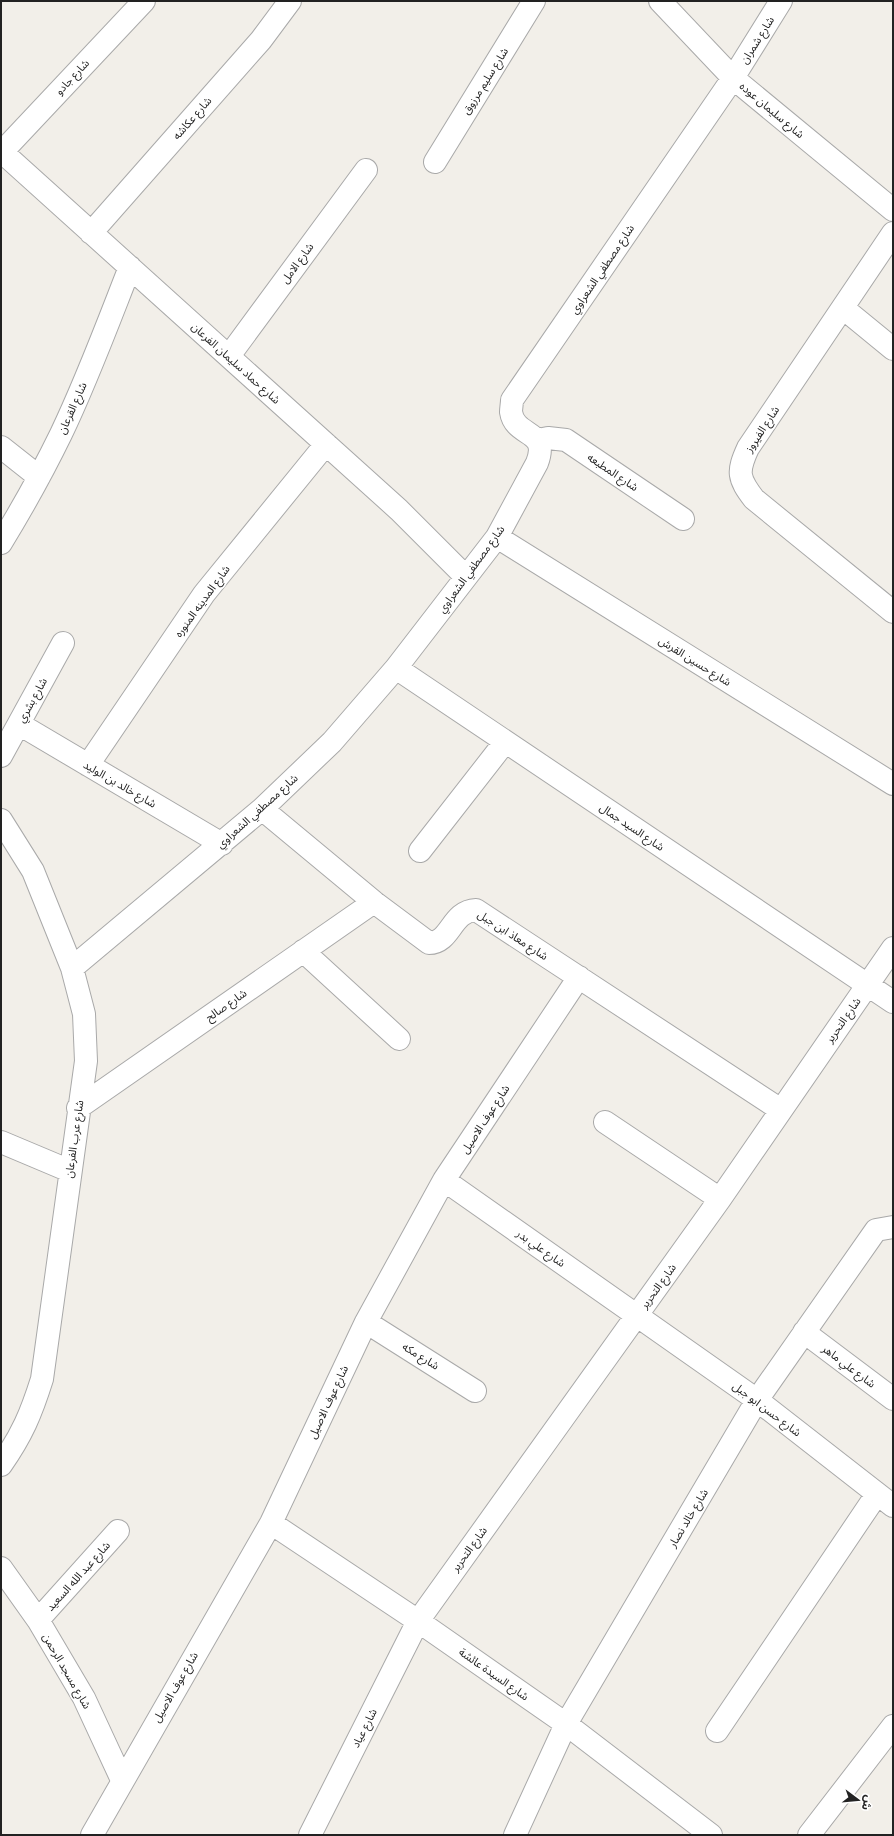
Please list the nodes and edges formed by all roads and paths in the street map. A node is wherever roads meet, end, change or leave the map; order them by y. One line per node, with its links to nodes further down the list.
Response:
1 (144, 1): 7 (street, شارع جادو)
2 (290, 1): 11 (street, شارع عكاشه)
3 (534, 1): 8 (street, شارع سليم مرزوق)
4 (660, 1): 6 (street, شارع سليمان عوده)
5 (781, 1): 6 (street, شارع شمران)
6 (733, 78): 10 (street, شارع سليمان عوده); 17 (street, شارع مصطفي الشعراوي)
7 (1, 152): 11 (street, شارع حماد سليمان الفرعان)
8 (435, 162)
9 (366, 170): 16 (street, شارع الامل)
10 (893, 210)
11 (91, 233): 13 (street, شارع حماد سليمان الفرعان)
12 (893, 233): 14 (street, شارع الفيروز)
13 (130, 267): 16 (street, شارع حماد سليمان الفرعان); 20 (street, شارع القرعان)
14 (843, 308): 15 (street); 25 (street, شارع الفيروز)
15 (893, 349)
16 (229, 356): 18 (street, شارع حماد سليمان الفرعان)
17 (538, 440): 21 (street, شارع المطبعه); 22 (street, شارع مصطفي الشعراوي)
18 (326, 444): 24 (street, شارع حماد سليمان الفرعان); 31 (street, شارع المدينه المنوره)
19 (1, 447): 20 (street)
20 (39, 477): 23 (street, شارع القرعان)
21 (683, 519)
22 (497, 538): 24 (street, شارع مصطفي الشعراوي); 32 (street, شارع حسين القرش)
23 (1, 543)
24 (466, 577): 27 (street, شارع مصطفي الشعراوي)
25 (891, 607)
26 (62, 643): 28 (street, شارع بشري)
27 (396, 668): 29 (street, شارع السيد جمال); 33 (street, شارع مصطفي الشعراوي)
28 (19, 724): 30 (street, شارع بشري); 31 (street, شارع خالد بن الوليد)
29 (505, 742): 36 (street); 42 (street, شارع السيد جمال)
30 (1, 756)
31 (88, 765): 35 (street, شارع خالد بن الوليد)
32 (893, 784)
33 (262, 809): 35 (street, شارع مصطفي الشعراوي); 37 (street, شارع معاذ ابن جبل)
34 (1, 820): 40 (street, شارع عرب الفرعان)
35 (222, 844): 40 (street, شارع مصطفي الشعراوي)
36 (420, 851)
37 (374, 902): 39 (street, شارع صالح); 41 (street, شارع معاذ ابن جبل)
38 (893, 948): 42 (street, شارع التحرير)
39 (303, 951): 44 (street); 45 (street, شارع صالح)
40 (72, 968): 45 (street, شارع عرب الفرعان)
41 (579, 977): 46 (street, شارع معاذ ابن جبل); 50 (street, شارع عوف الاصيل)
42 (867, 985): 43 (street, شارع السيد جمال); 46 (street, شارع التحرير)
43 (893, 1002)
44 (399, 1039)
45 (78, 1108): 49 (street, شارع عرب الفرعان)
46 (781, 1110): 51 (street, شارع التحرير)
47 (605, 1122): 51 (street)
48 (1, 1142): 49 (street)
49 (70, 1171): 59 (street, شارع عرب الفرعان)
50 (444, 1180): 53 (street, شارع علي بدر); 54 (street, شارع عوف الاصيل)
51 (720, 1199): 53 (street, شارع التحرير)
52 (893, 1227): 55 (street, شارع خالد نصار)
53 (637, 1315): 57 (street, شارع حسن ابو جبل); 65 (street, شارع التحرير)
54 (366, 1322): 56 (street, شارع مكه); 61 (street, شارع عوف الاصيل)
55 (804, 1332): 57 (street, شارع خالد نصار); 58 (street, شارع علي ماهر)
56 (476, 1391)
57 (757, 1400): 60 (street, شارع حسن ابو جبل); 66 (street, شارع خالد نصار)
58 (893, 1400)
59 (1, 1465)
60 (885, 1500): 67 (street)
61 (271, 1523): 65 (street, شارع السيدة عائشة); 69 (street, شارع عوف الاصيل)
62 (118, 1531): 64 (street, شارع عبد الله السعيد)
63 (1, 1568): 64 (street, شارع مسجد الرحمن)
64 (38, 1620): 69 (street, شارع مسجد الرحمن)
65 (418, 1621): 66 (street, شارع السيدة عائشة); 71 (street, شارع عياد)
66 (566, 1724): 72 (street, شارع خالد نصار); 73 (street, شارع السيدة عائشة)
67 (717, 1731)
68 (889, 1738): 74 (street)
69 (122, 1780): 70 (street, شارع عوف الاصيل)
70 (92, 1835)
71 (310, 1835)
72 (515, 1835)
73 (711, 1835)
74 (809, 1835)

